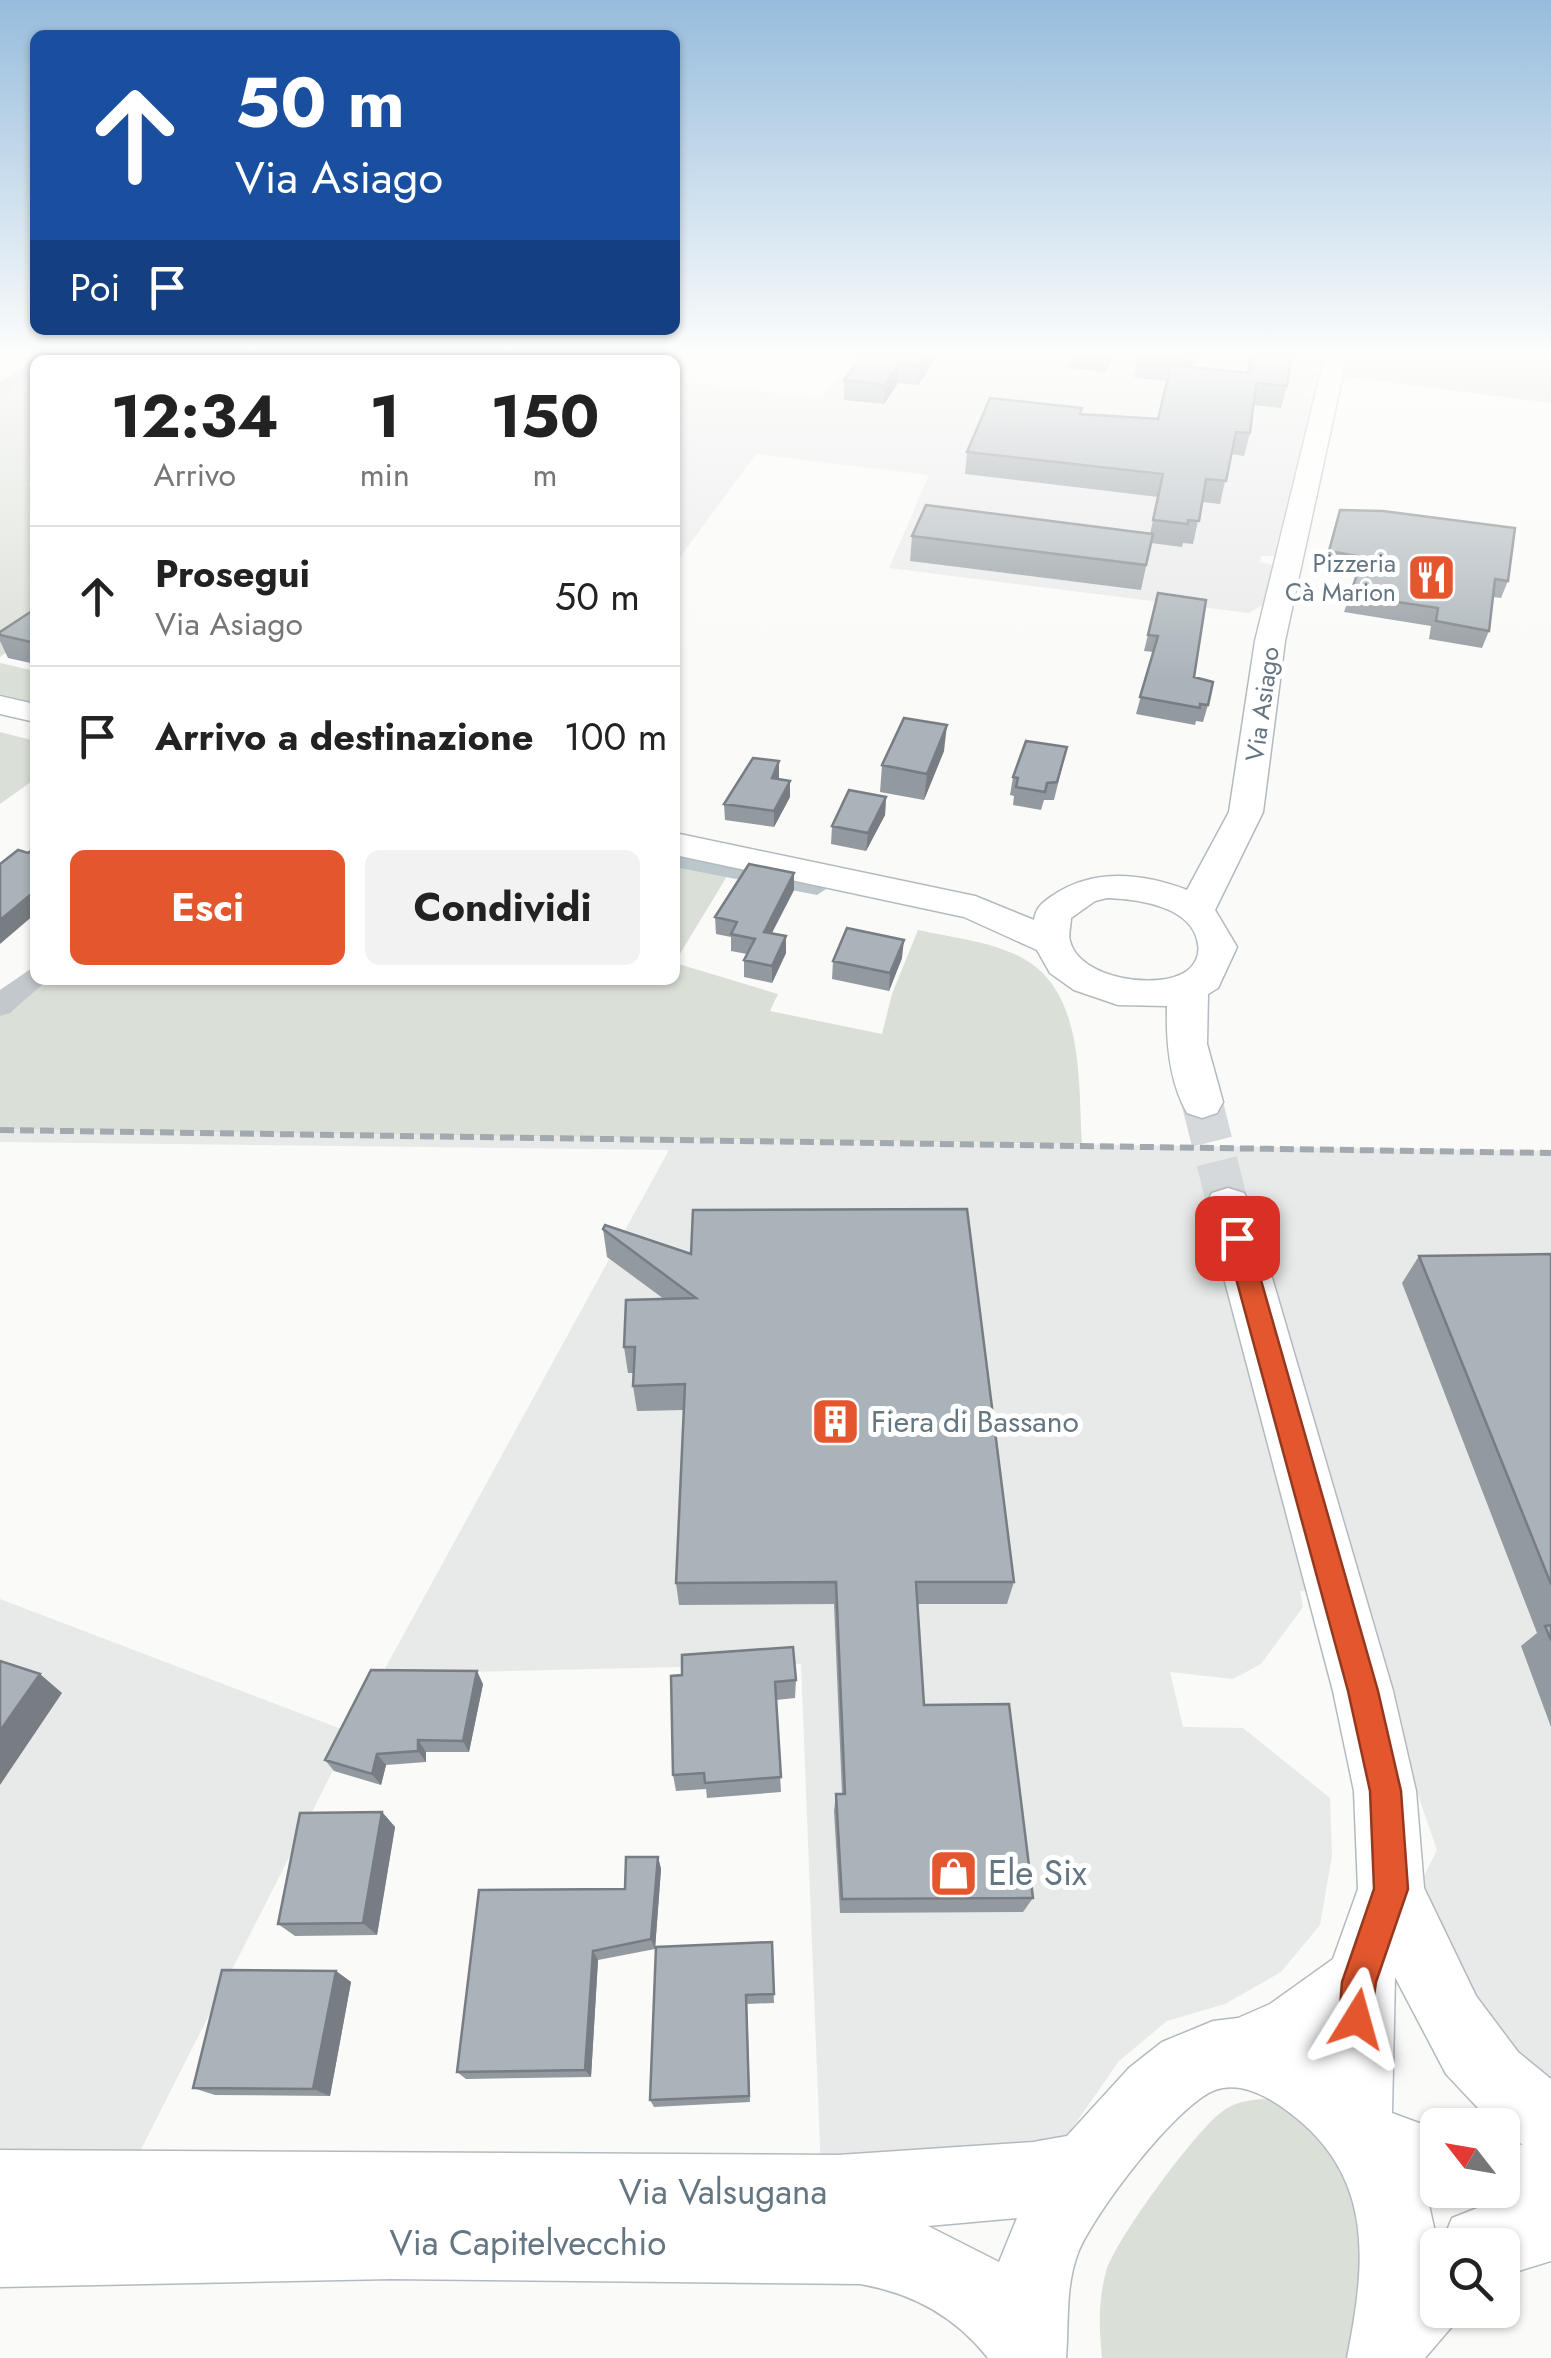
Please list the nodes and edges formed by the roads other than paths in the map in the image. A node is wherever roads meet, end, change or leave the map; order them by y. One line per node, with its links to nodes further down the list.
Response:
1 (1312, 461): 5 (main road, Via Asiago)
2 (0, 705): 3 (main road)
3 (30, 712)
4 (680, 845): 8 (main road)
5 (1210, 873): 6 (main road); 9 (main road, Via Asiago)
6 (1160, 893): 7 (main road); 9 (main road)
7 (1064, 902): 8 (main road); 10 (main road)
8 (976, 908): 10 (main road)
9 (1196, 911): 12 (main road)
10 (1049, 942): 13 (main road)
11 (30, 979): 14 (street)
12 (1188, 989): 13 (main road); 15 (main road)
13 (1133, 995): 15 (main road)
14 (0, 1006)
15 (1186, 1044): 16 (main road)
16 (1202, 1102)
17 (1228, 1206): 18 (main road)
18 (1391, 1889): 19 (main road); 21 (main road)
19 (1359, 1982): 20 (main road); 22 (main road)
20 (1238, 2053): 22 (main road); 24 (main road)
21 (1551, 2121)
22 (1362, 2131): 23 (main road); 31 (main road)
23 (1420, 2158)
24 (1082, 2170): 27 (main road, Via Valsugana); 32 (main road, Via Capitelvecchio)
25 (1520, 2182): 26 (main road)
26 (1551, 2186)
27 (0, 2187)
28 (1551, 2223): 29 (main road)
29 (1520, 2232)
30 (0, 2249): 32 (main road, Via Capitelvecchio)
31 (1405, 2324)
32 (1026, 2348)

